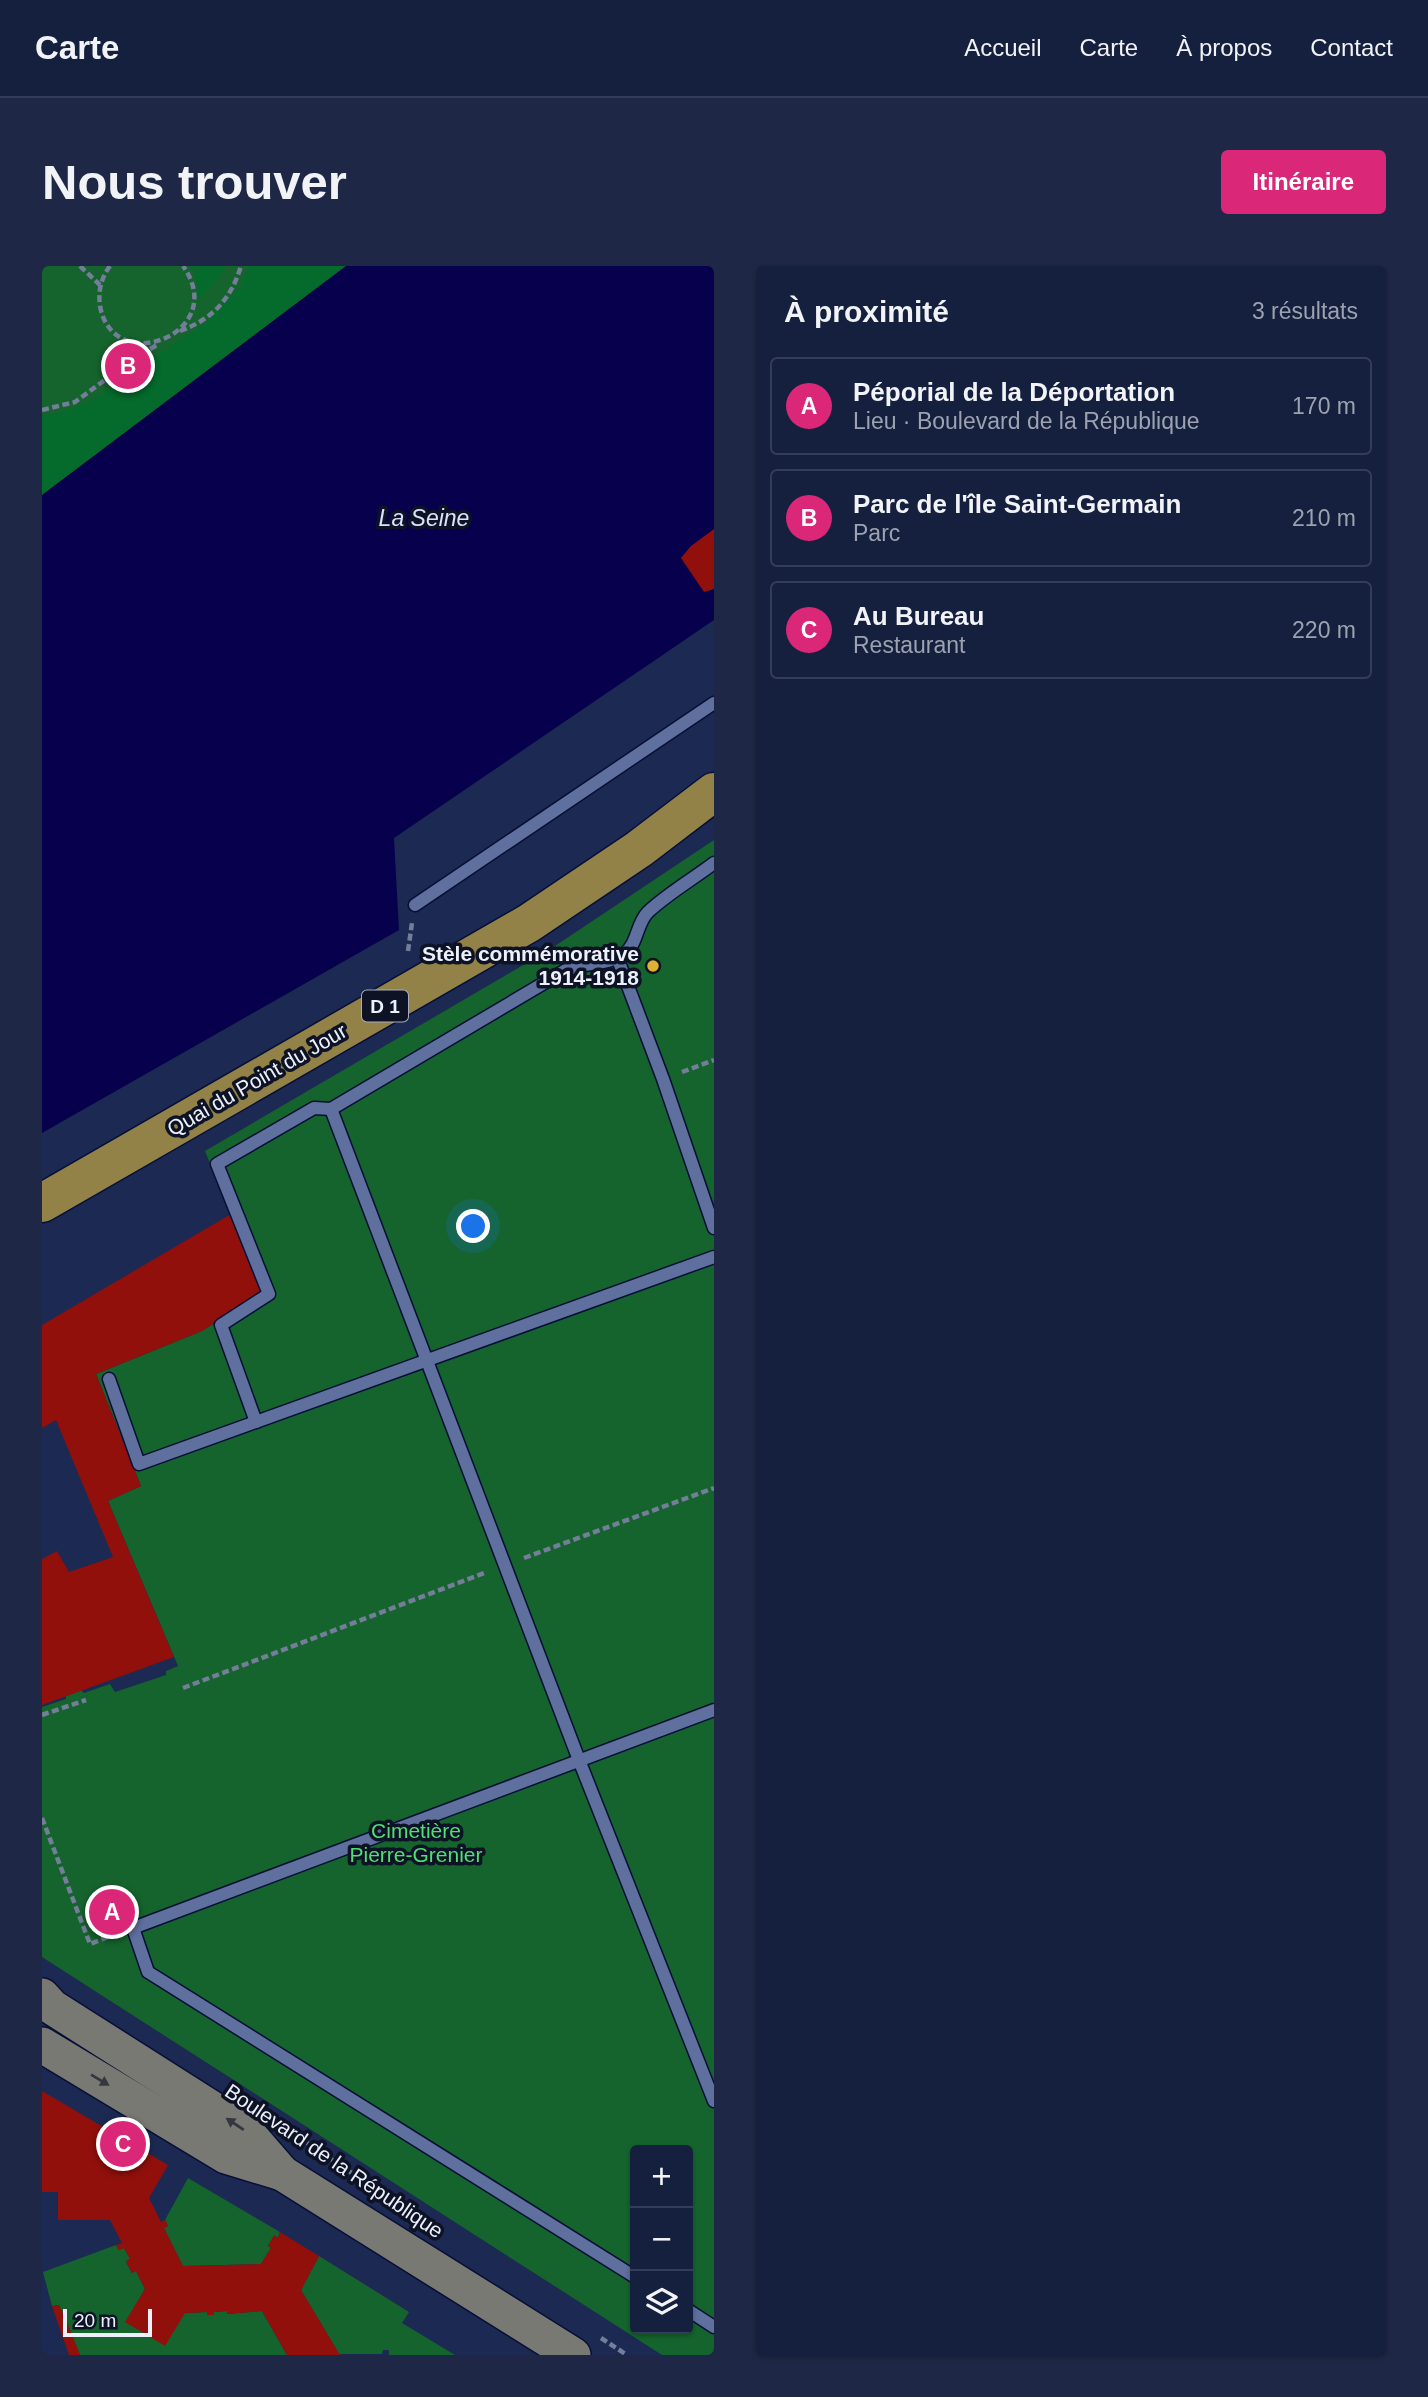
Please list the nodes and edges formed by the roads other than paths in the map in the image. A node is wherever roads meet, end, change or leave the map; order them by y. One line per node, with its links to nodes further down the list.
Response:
1 (714, 703): 4 (lane)
2 (714, 792): 7 (main road, Quai du Point du Jour / D 1)
3 (714, 863): 5 (lane)
4 (415, 905)
5 (617, 957): 6 (lane); 8 (lane)
6 (331, 1109): 10 (lane); 12 (lane)
7 (42, 1203)
8 (714, 1228)
9 (714, 1256): 10 (lane)
10 (426, 1360): 12 (lane); 14 (lane)
11 (109, 1379): 12 (lane)
12 (256, 1422)
13 (714, 1710): 14 (lane)
14 (579, 1760): 17 (lane); 20 (lane)
15 (45, 2004): 19 (main road, Boulevard de la République, one-way to 15)
16 (42, 2045): 19 (main road, Boulevard de la République, one-way to 19)
17 (711, 2085): 18 (lane)
18 (714, 2101)
19 (282, 2173): 23 (main road, Boulevard de la République)
20 (630, 2274)
21 (693, 2313): 22 (lane)
22 (714, 2327)
23 (583, 2344)

